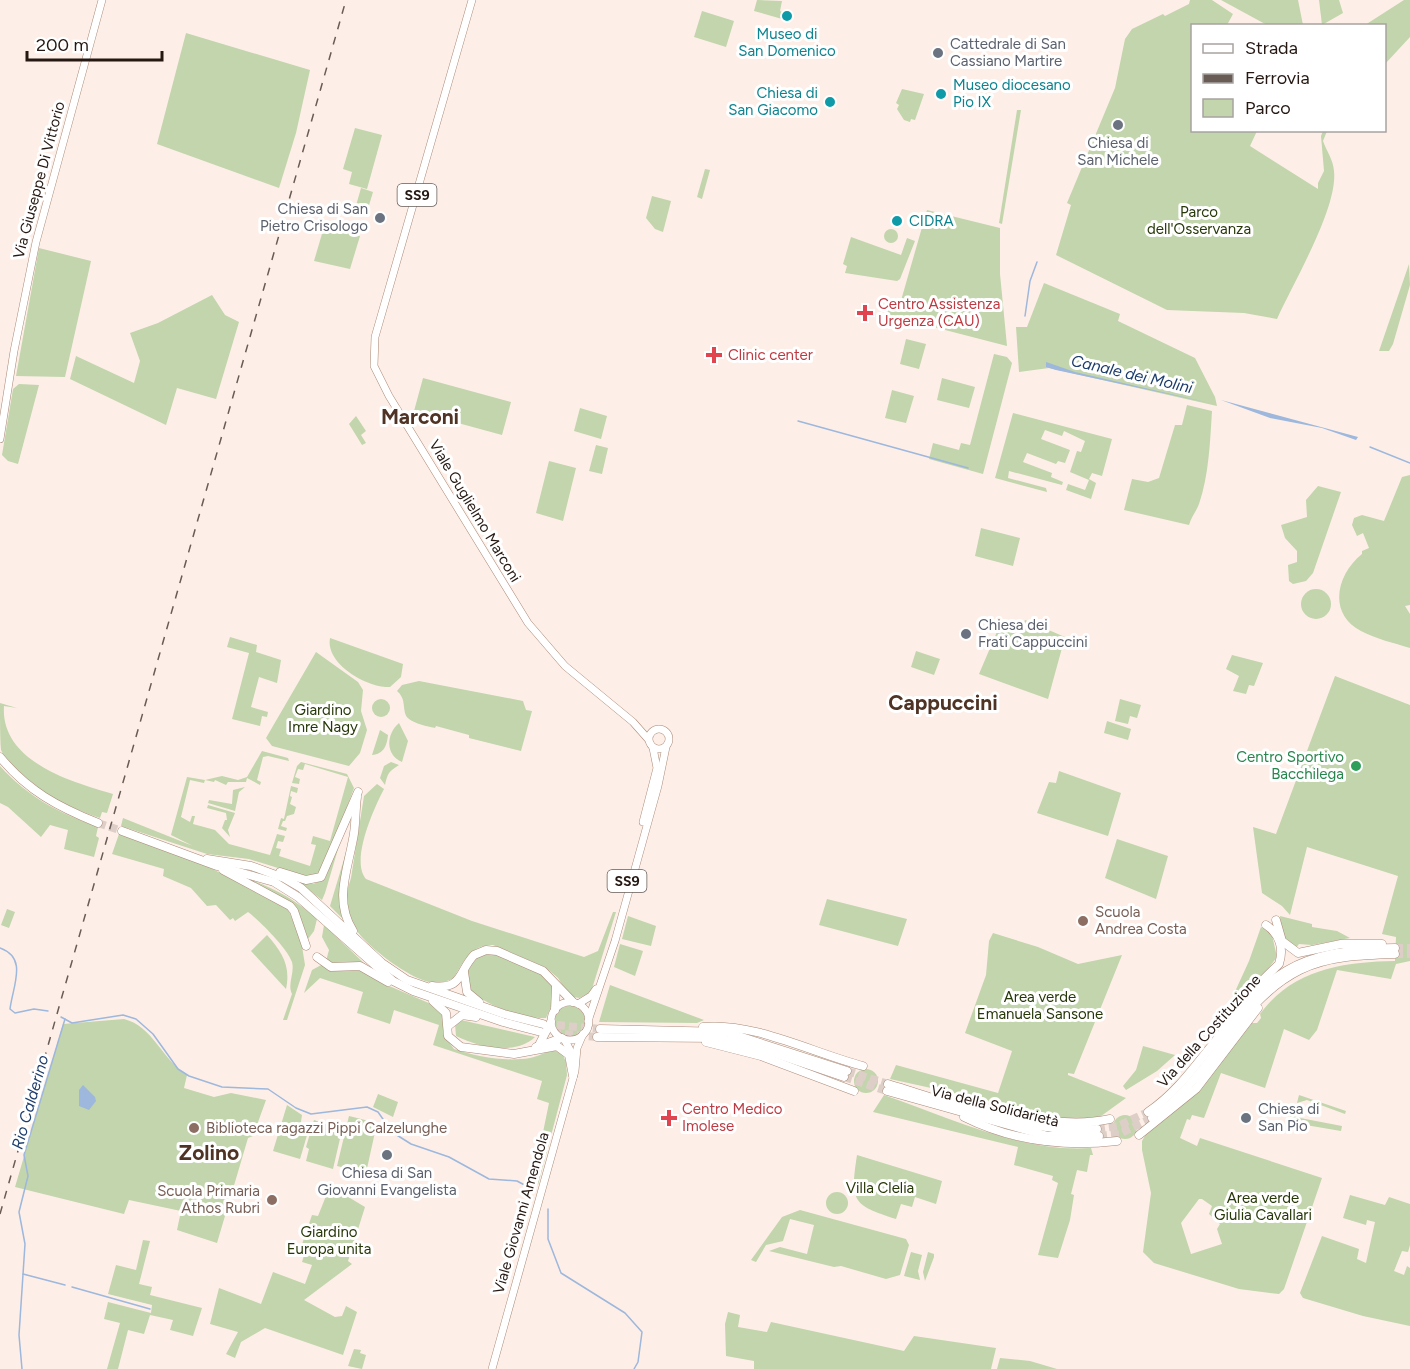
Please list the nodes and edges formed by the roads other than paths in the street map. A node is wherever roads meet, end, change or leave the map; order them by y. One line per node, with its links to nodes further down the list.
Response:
1 (102, 0): 3 (main road, Via Giuseppe Di Vittorio)
2 (472, 0): 4 (main road, Viale Guglielmo Marconi / SS9)
3 (0, 439)
4 (633, 722): 5 (main road, Viale Guglielmo Marconi / SS9); 6 (main road, Viale Guglielmo Marconi / SS9)
5 (656, 729): 6 (main road); 7 (main road)
6 (648, 739): 8 (main road, SS9)
7 (666, 747): 8 (main road); 29 (main road, SS9)
8 (653, 748): 26 (main road, SS9)
9 (0, 757): 10 (highway)
10 (98, 823)
11 (122, 831): 12 (highway)
12 (200, 858): 13 (highway); 14 (highway)
13 (227, 860): 17 (highway); 17 (highway)
14 (217, 866): 18 (highway); 25 (highway)
15 (1276, 920): 19 (highway)
16 (1266, 925): 39 (highway)
17 (363, 944): 22 (highway)
18 (306, 946)
19 (1395, 951): 23 (highway, Via della Costituzione); 39 (highway, Via della Costituzione)
20 (317, 957): 25 (highway)
21 (464, 972): 22 (highway); 24 (highway); 28 (highway)
22 (407, 980): 28 (highway)
23 (1279, 984): 39 (highway, Via della Costituzione); 48 (highway)
24 (556, 985): 26 (highway); 27 (highway)
25 (412, 991): 28 (highway); 30 (highway)
26 (575, 1003): 27 (main road, SS9); 29 (main road)
27 (555, 1010): 31 (main road)
28 (504, 1018): 30 (highway); 31 (highway)
29 (588, 1021): 34 (main road, SS9)
30 (448, 1026): 40 (highway)
31 (545, 1026): 36 (main road); 38 (highway)
32 (600, 1029): 33 (highway)
33 (675, 1029): 37 (highway); 42 (highway)
34 (583, 1034): 36 (main road); 41 (main road, Viale Giovanni Amendola / SS9)
35 (597, 1037): 37 (highway)
36 (563, 1038): 38 (highway); 41 (main road)
37 (672, 1038): 44 (highway)
38 (539, 1044): 40 (highway)
39 (1208, 1050)
40 (527, 1052): 43 (highway)
41 (576, 1064): 43 (main road, Viale Giovanni Amendola / SS9)
42 (863, 1066)
43 (573, 1076): 50 (main road, Viale Giovanni Amendola / SS9)
44 (854, 1091)
45 (929, 1096): 46 (highway, Via della Solidarietà); 46 (highway, Via della Solidarietà); 47 (highway)
46 (950, 1109): 49 (highway)
47 (1110, 1119)
48 (1139, 1135)
49 (1117, 1141)
50 (492, 1369)

